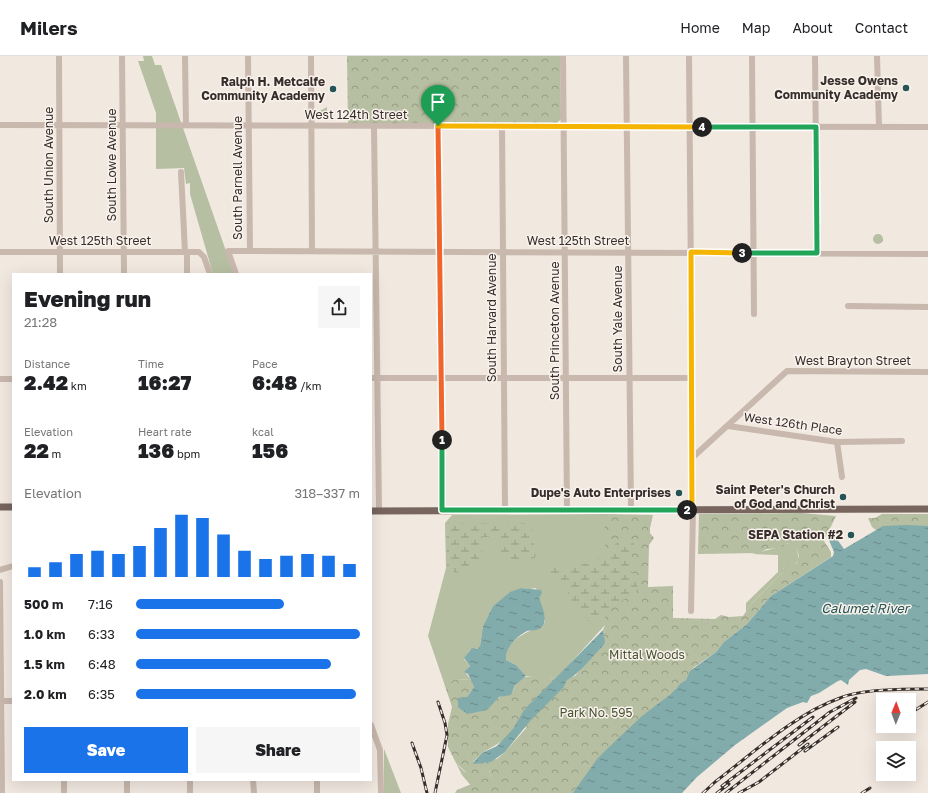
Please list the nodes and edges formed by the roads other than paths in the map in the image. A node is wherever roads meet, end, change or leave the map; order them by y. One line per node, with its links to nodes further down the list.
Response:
1 (59, 56): 13 (street, South Union Avenue)
2 (122, 56): 14 (street, South Lowe Avenue)
3 (185, 56): 15 (street)
4 (248, 56): 16 (street, South Parnell Avenue)
5 (311, 56): 17 (street)
6 (563, 56): 21 (street, South Princeton Avenue)
7 (626, 56): 22 (street, South Yale Avenue)
8 (689, 56): 23 (street)
9 (752, 56): 24 (street)
10 (815, 56): 25 (street)
11 (877, 56): 26 (street)
12 (0, 125): 13 (street, West 124th Street)
13 (60, 125): 14 (street, West 124th Street); 34 (street, South Union Avenue)
14 (122, 125): 15 (street, West 124th Street); 35 (street, South Lowe Avenue)
15 (186, 125): 16 (street, West 124th Street)
16 (249, 125): 17 (street, West 124th Street); 30 (street, South Parnell Avenue)
17 (311, 126): 18 (street, West 124th Street); 31 (street)
18 (374, 126): 19 (street, West 124th Street); 32 (street)
19 (438, 126): 20 (street, West 124th Street); 37 (street)
20 (502, 126): 21 (street, West 124th Street); 38 (street, South Harvard Avenue)
21 (564, 126): 22 (street, West 124th Street); 39 (street, South Princeton Avenue)
22 (626, 126): 23 (street, West 124th Street); 40 (street, South Yale Avenue)
23 (690, 127): 24 (street, West 124th Street); 41 (street)
24 (753, 127): 25 (street, West 124th Street); 42 (street)
25 (816, 127): 26 (street, West 124th Street); 43 (street)
26 (878, 127): 27 (street, West 124th Street)
27 (928, 127)
28 (181, 172): 36 (street)
29 (228, 251): 30 (street, West 125th Street); 49 (street, South Parnell Avenue)
30 (250, 251): 31 (street, West 125th Street)
31 (312, 251): 32 (street, West 125th Street)
32 (376, 251): 37 (street, West 125th Street); 53 (street)
33 (0, 252): 34 (street, West 125th Street)
34 (60, 252): 35 (street, West 125th Street); 45 (street, South Union Avenue)
35 (124, 252): 36 (street, West 125th Street); 46 (street, South Lowe Avenue)
36 (186, 252): 47 (street); 48 (street, West 125th Street)
37 (439, 252): 38 (street, West 125th Street); 56 (street)
38 (503, 252): 39 (street, West 125th Street); 57 (street, South Harvard Avenue)
39 (565, 252): 40 (street, West 125th Street); 58 (street, South Princeton Avenue)
40 (628, 252): 41 (street, West 125th Street); 59 (street, South Yale Avenue)
41 (691, 252): 42 (street, West 125th Street); 60 (street)
42 (754, 253): 43 (street, West 125th Street); 52 (street)
43 (817, 253): 44 (street, West 125th Street)
44 (928, 254)
45 (60, 273)
46 (124, 273)
47 (187, 273)
48 (210, 273)
49 (236, 273)
50 (848, 306): 51 (street)
51 (928, 307)
52 (754, 314)
53 (374, 315): 55 (street)
54 (928, 372): 63 (street, West Brayton Street)
55 (374, 378): 56 (street); 65 (street)
56 (441, 378): 57 (street); 75 (street)
57 (504, 378): 58 (street); 76 (street, South Harvard Avenue)
58 (566, 378): 59 (street); 77 (street, South Princeton Avenue)
59 (630, 378): 60 (street); 78 (street, South Yale Avenue)
60 (692, 378): 68 (street)
61 (0, 379): 62 (street)
62 (12, 379)
63 (728, 426): 67 (street, West 126th Place); 68 (street, West Brayton Street)
64 (372, 441): 65 (street)
65 (378, 441): 74 (street)
66 (902, 441): 67 (street, West 126th Place)
67 (837, 442): 69 (street)
68 (692, 458): 79 (street)
69 (842, 477)
70 (0, 507): 71 (main road)
71 (12, 507)
72 (928, 509): 79 (main road)
73 (372, 510): 74 (main road)
74 (379, 510): 75 (main road)
75 (442, 510): 76 (main road)
76 (505, 510): 77 (main road)
77 (567, 510): 78 (main road)
78 (631, 510): 79 (main road)
79 (692, 510): 83 (street)
80 (12, 566): 81 (street)
81 (0, 570)
82 (0, 582): 84 (street)
83 (691, 611)
84 (1, 701): 85 (street); 92 (street)
85 (12, 701)
86 (372, 728): 98 (street)
87 (64, 781): 93 (street)
88 (127, 781): 94 (street)
89 (190, 781): 95 (street)
90 (254, 781): 96 (street)
91 (317, 781): 97 (street)
92 (2, 793)
93 (64, 793)
94 (127, 793)
95 (190, 793)
96 (254, 793)
97 (317, 793)
98 (381, 793)

